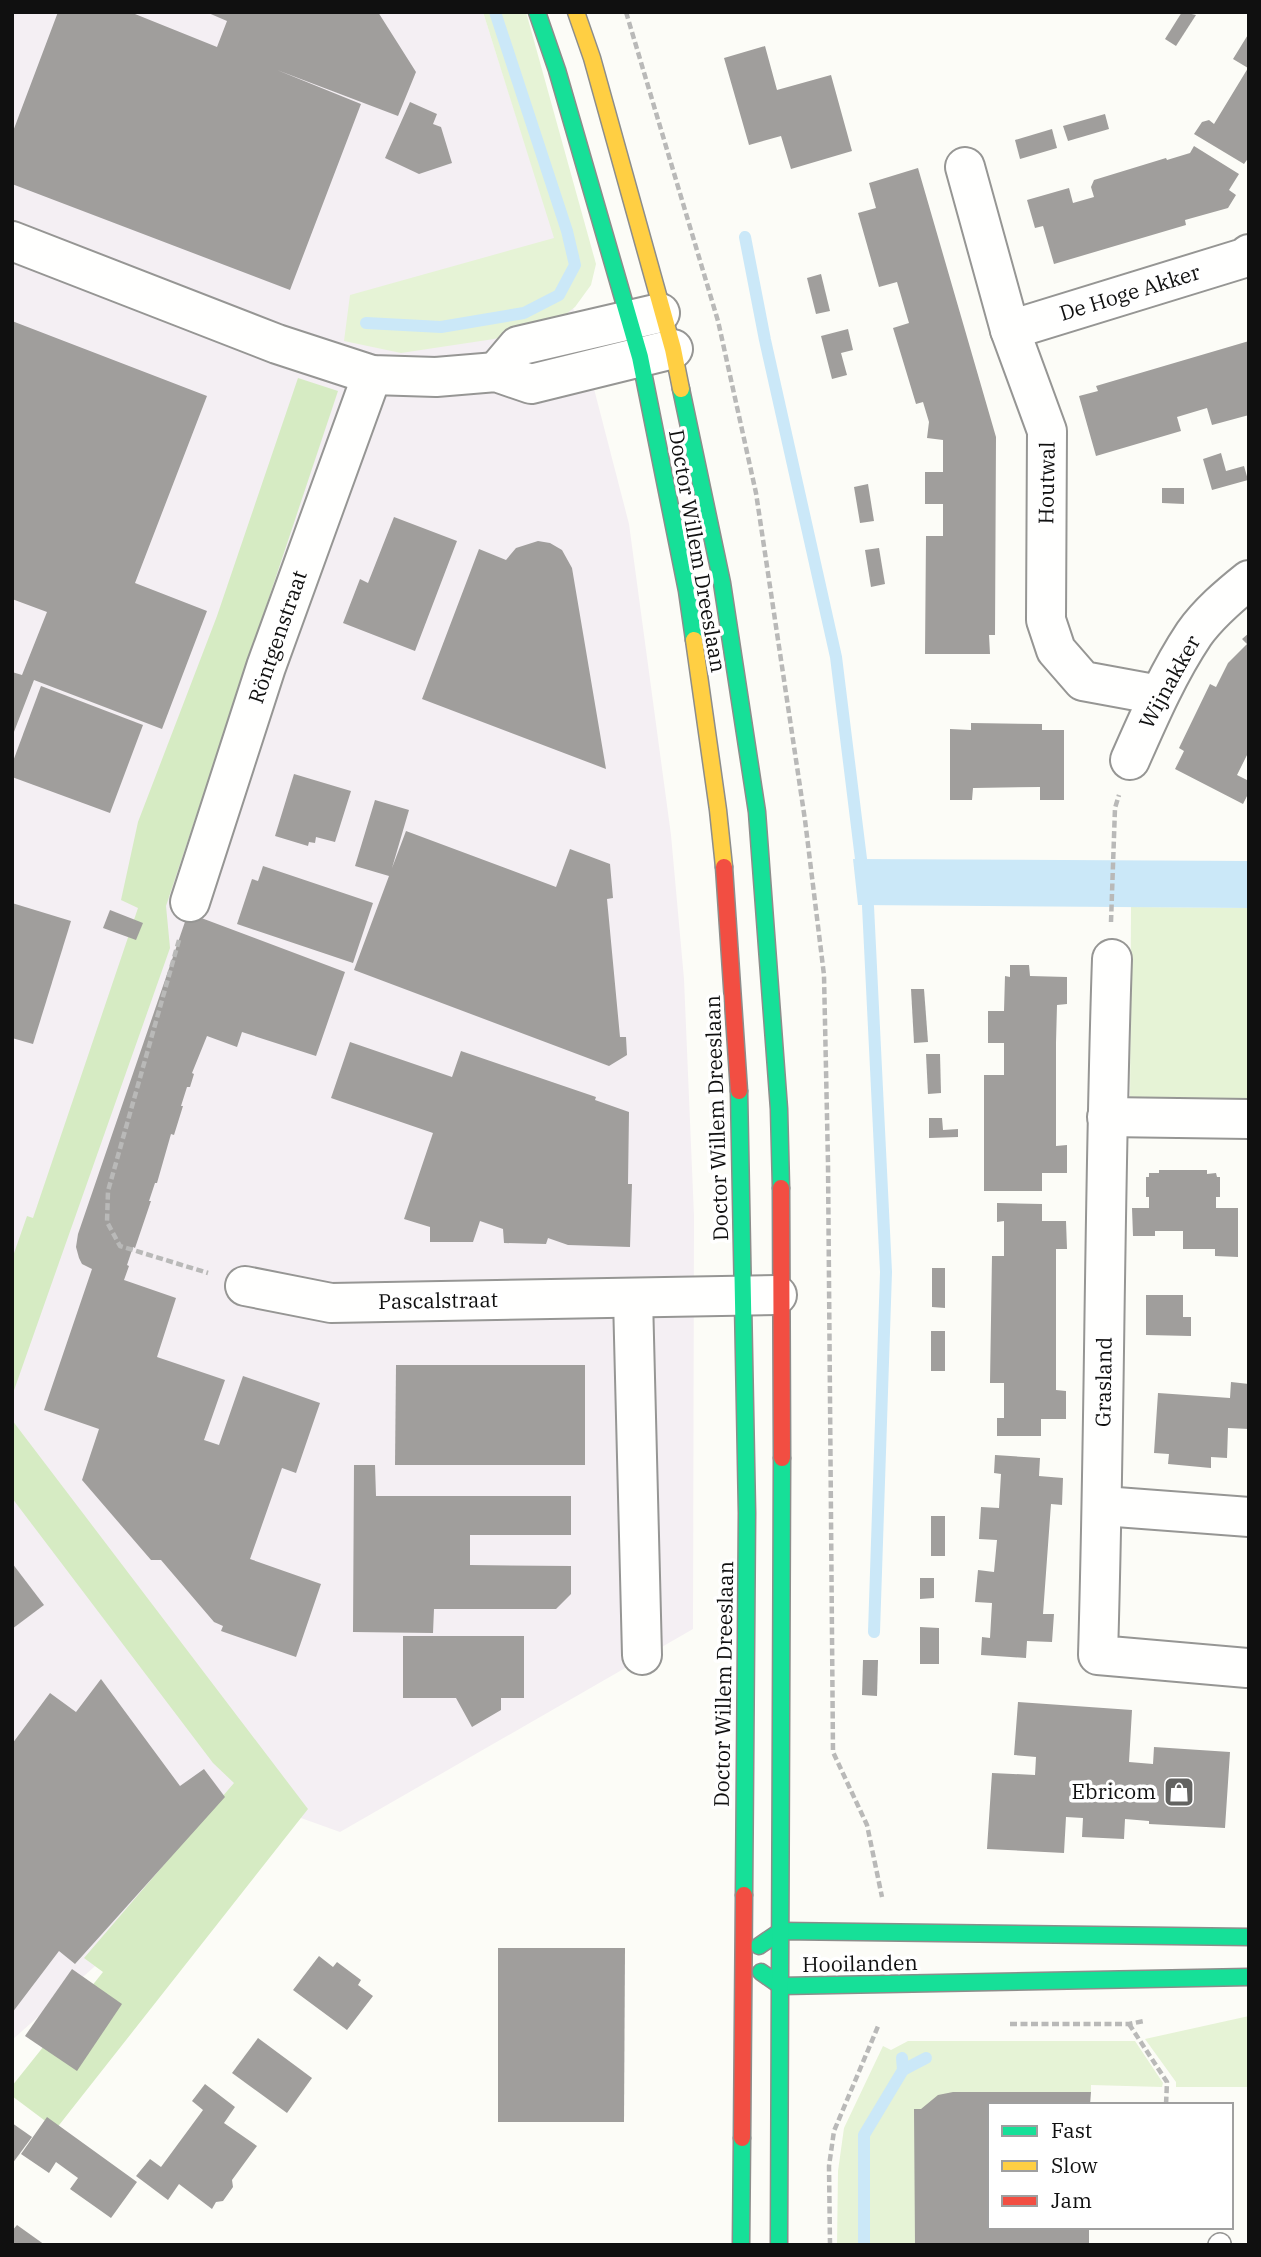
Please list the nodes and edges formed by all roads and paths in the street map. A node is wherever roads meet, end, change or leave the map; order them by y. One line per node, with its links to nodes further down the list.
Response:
1 (537, 12): 6 (main road, Doctor Willem Dreeslaan)
2 (576, 12): 6 (main road, Doctor Willem Dreeslaan)
3 (965, 167): 7 (street, Houtwal)
4 (12, 242): 10 (street)
5 (1249, 254): 7 (street, De Hoge Akker)
6 (647, 316): 8 (main road, Doctor Willem Dreeslaan); 8 (main road, Doctor Willem Dreeslaan); 9 (street)
7 (1010, 330): 12 (street, Houtwal)
8 (656, 353): 9 (street); 20 (main road, Doctor Willem Dreeslaan); 21 (main road, Doctor Willem Dreeslaan)
9 (496, 372): 10 (street)
10 (372, 375): 14 (street, Röntgenstraat)
11 (1249, 580): 12 (street, Wijnakker)
12 (1159, 695): 13 (street, Wijnakker)
13 (1130, 760): 15 (path)
14 (190, 902): 19 (path)
15 (1111, 912)
16 (1112, 959): 17 (street, Grasland)
17 (1107, 1117): 18 (street); 23 (street, Grasland)
18 (1249, 1119)
19 (245, 1286): 22 (street, Pascalstraat)
20 (783, 1295): 21 (street, Pascalstraat); 27 (main road, Doctor Willem Dreeslaan)
21 (744, 1296): 22 (street, Pascalstraat); 29 (main road, Doctor Willem Dreeslaan)
22 (634, 1298): 25 (street)
23 (1103, 1506): 24 (street); 26 (street, Grasland)
24 (1249, 1517)
25 (642, 1655)
26 (1247, 1668)
27 (781, 1931): 28 (main road, Hooilanden); 29 (main road, Hooilanden); 31 (main road, Doctor Willem Dreeslaan)
28 (1249, 1937)
29 (743, 1958): 31 (main road, Hooilanden); 34 (main road, Doctor Willem Dreeslaan)
30 (1249, 1977): 31 (main road, Hooilanden)
31 (781, 1986): 35 (main road, Doctor Willem Dreeslaan)
32 (1129, 2024): 33 (path)
33 (1166, 2103)
34 (741, 2245)
35 (779, 2245)

